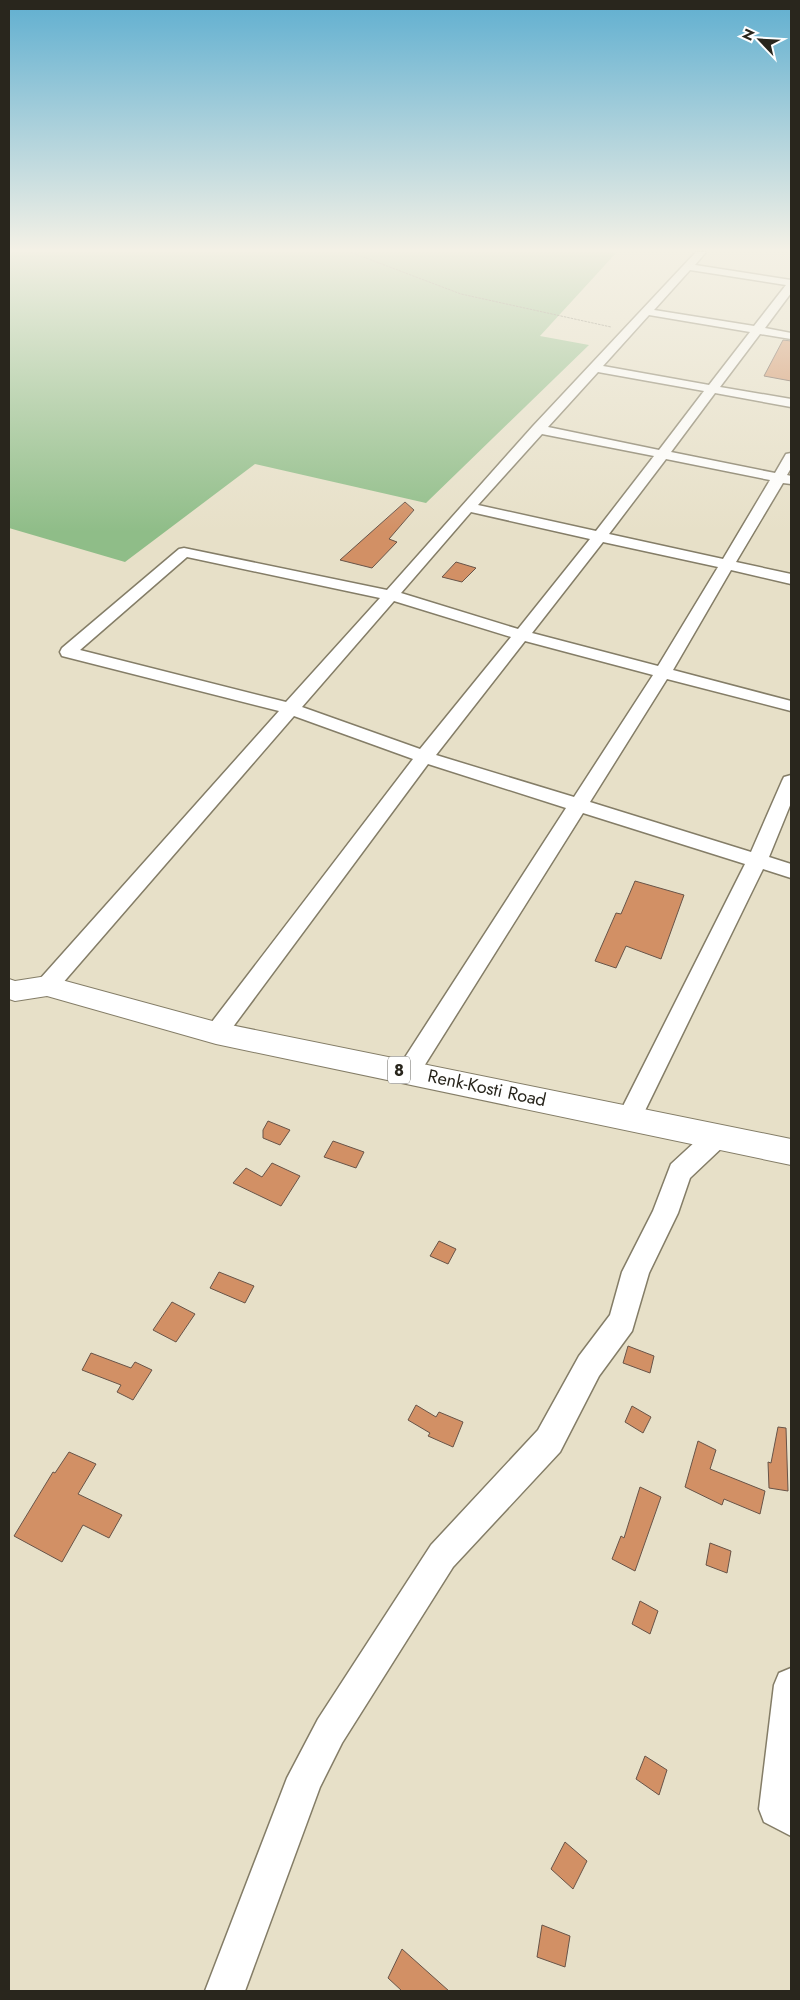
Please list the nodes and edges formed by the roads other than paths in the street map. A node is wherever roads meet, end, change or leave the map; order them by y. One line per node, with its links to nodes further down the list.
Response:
1 (616, 345): 3 (street)
2 (747, 345): 4 (street)
3 (596, 368): 4 (street); 6 (street)
4 (714, 389): 5 (street); 7 (street)
5 (791, 403)
6 (538, 429): 7 (street); 10 (street)
7 (662, 454): 9 (street); 11 (street)
8 (791, 457): 9 (street)
9 (785, 479): 12 (street)
10 (468, 507): 11 (street); 14 (street)
11 (600, 536): 12 (street); 15 (street)
12 (726, 565): 13 (street); 16 (street)
13 (791, 579)
14 (389, 595): 15 (street); 18 (street); 18 (street)
15 (522, 635): 16 (street); 19 (street)
16 (662, 672): 17 (street); 21 (street)
17 (791, 706)
18 (291, 709): 19 (street); 24 (street)
19 (424, 758): 21 (street); 26 (street)
20 (791, 781): 22 (street)
21 (578, 805): 22 (street); 27 (street)
22 (756, 861): 23 (street); 28 (street)
23 (791, 872)
24 (47, 986): 25 (main road, Renk-Kosti Road / 8); 26 (main road, Renk-Kosti Road / 8)
25 (9, 989)
26 (216, 1033): 27 (main road, Renk-Kosti Road / 8)
27 (408, 1072): 28 (main road, Renk-Kosti Road / 8)
28 (629, 1118): 29 (main road, Renk-Kosti Road / 8)
29 (718, 1136): 30 (main road, Renk-Kosti Road / 8); 33 (street)
30 (791, 1152)
31 (791, 1685): 32 (street)
32 (791, 1818)
33 (225, 1991)

